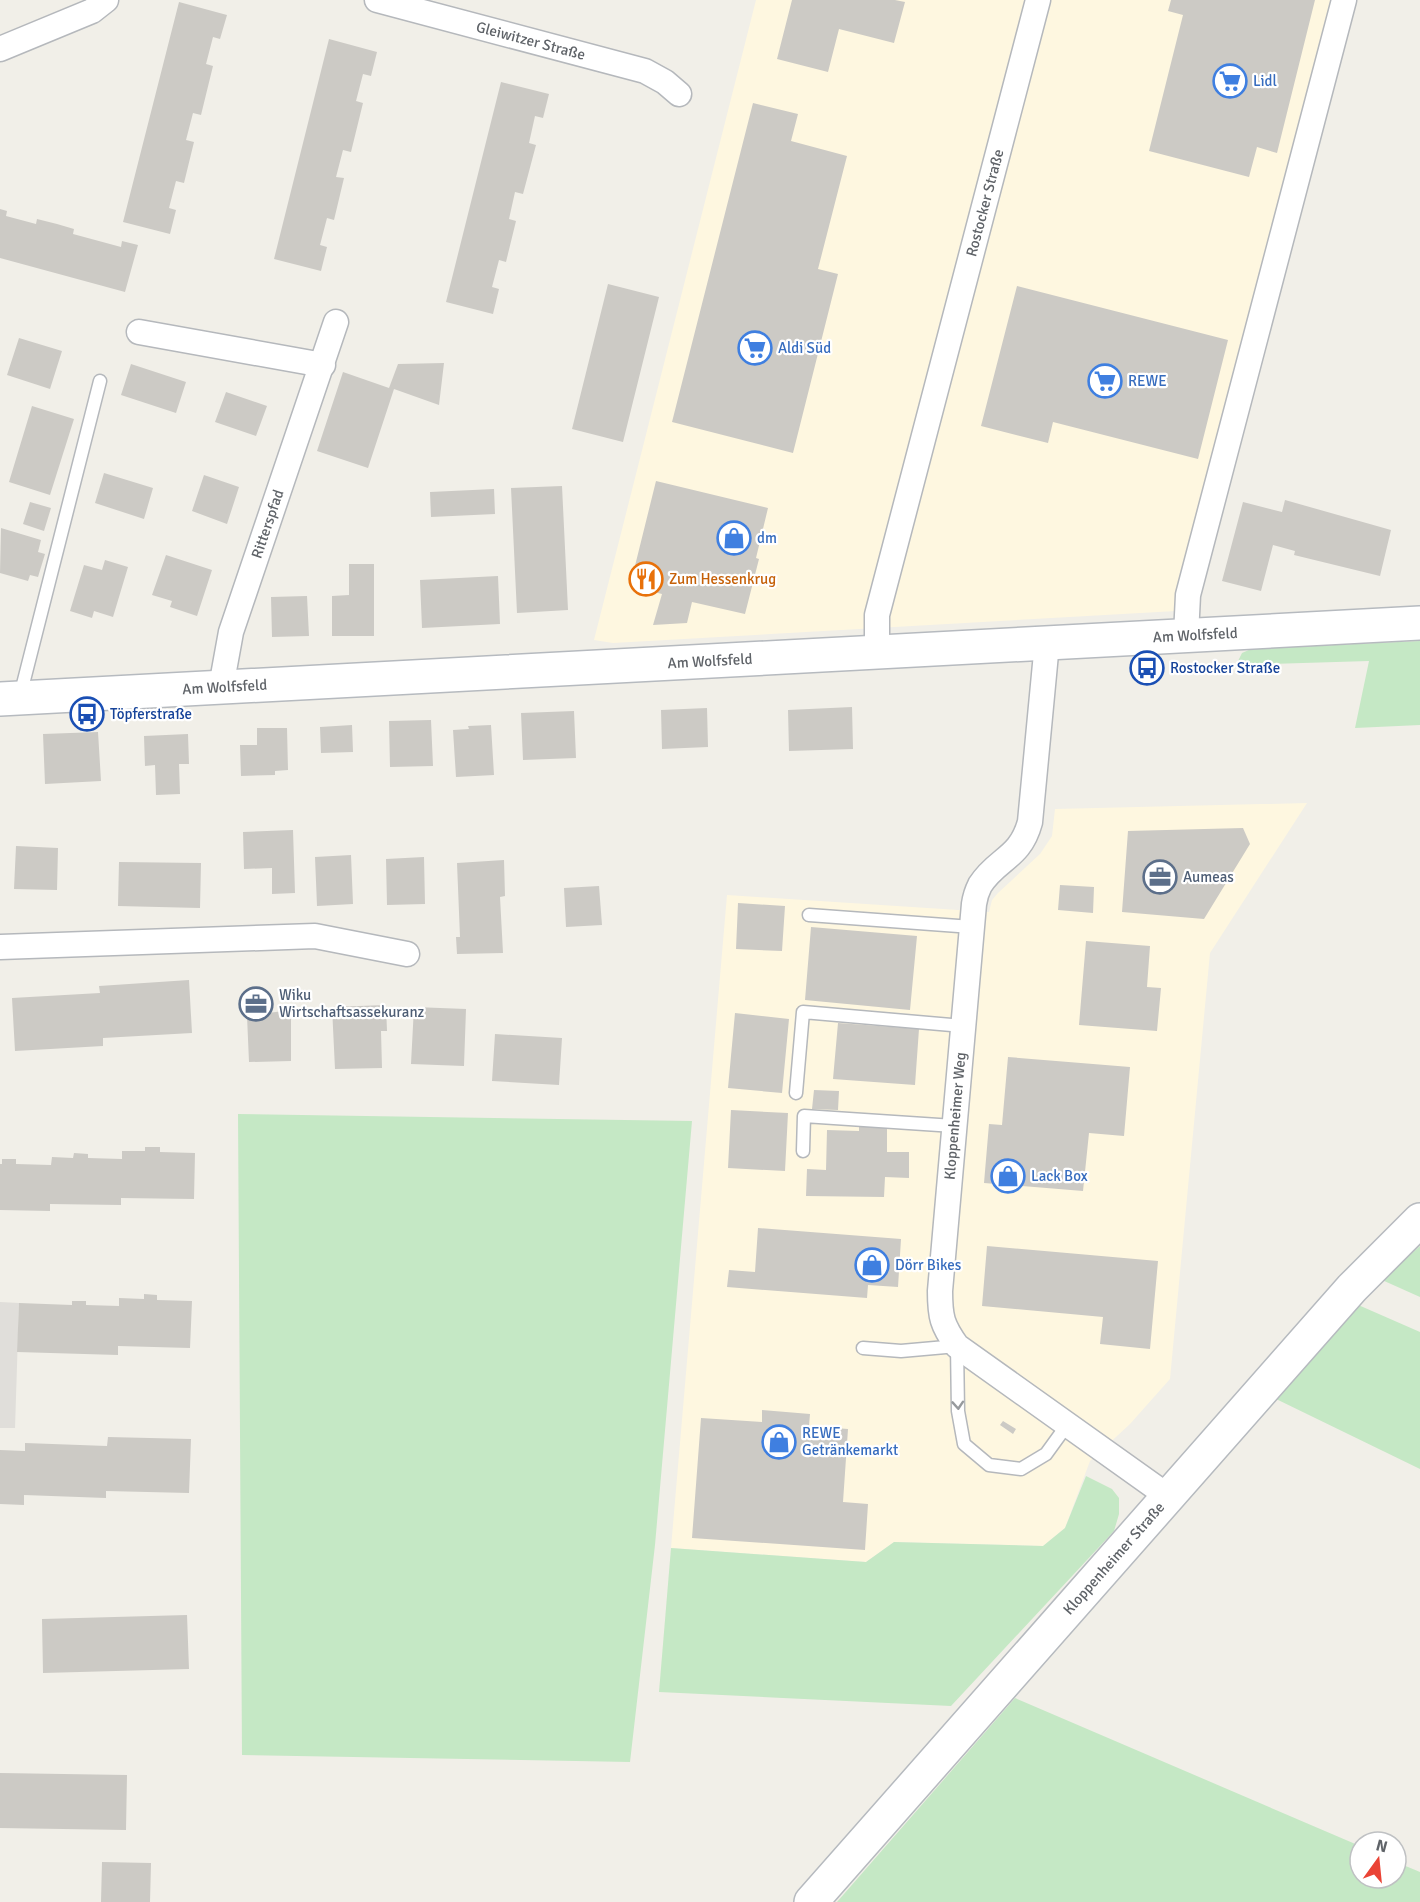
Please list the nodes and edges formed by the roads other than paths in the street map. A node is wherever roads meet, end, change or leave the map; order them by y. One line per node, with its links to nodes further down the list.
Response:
1 (106, 0): 6 (street)
2 (377, 0): 5 (street, Gleiwitzer Straße)
3 (1038, 0): 15 (street, Rostocker Straße)
4 (1344, 0): 13 (street)
5 (442, 8): 7 (street, Gleiwitzer Straße)
6 (0, 49)
7 (680, 94)
8 (336, 322): 10 (street, Ritterspfad)
9 (139, 332): 10 (street)
10 (323, 365): 16 (street, Ritterspfad)
11 (100, 381): 17 (lane)
12 (1420, 623): 13 (street, Am Wolfsfeld)
13 (1186, 635): 14 (street, Am Wolfsfeld)
14 (1047, 643): 15 (street, Am Wolfsfeld); 19 (street, Kloppenheimer Weg)
15 (877, 653): 16 (street, Am Wolfsfeld)
16 (221, 687): 17 (street, Am Wolfsfeld)
17 (10, 698)
18 (809, 915): 19 (lane)
19 (972, 927): 22 (street, Kloppenheimer Weg)
20 (0, 947): 21 (street)
21 (407, 954)
22 (963, 1026): 23 (lane); 24 (street, Kloppenheimer Weg)
23 (796, 1093)
24 (954, 1126): 25 (lane); 27 (street, Kloppenheimer Weg)
25 (803, 1151)
26 (1420, 1220): 30 (street, Kloppenheimer Straße)
27 (957, 1346): 28 (lane); 29 (street, Kloppenheimer Weg); 29 (lane, one-way to 29)
28 (863, 1348)
29 (1067, 1425): 30 (street, Kloppenheimer Weg)
30 (1169, 1497): 31 (street, Kloppenheimer Straße)
31 (811, 1902)

